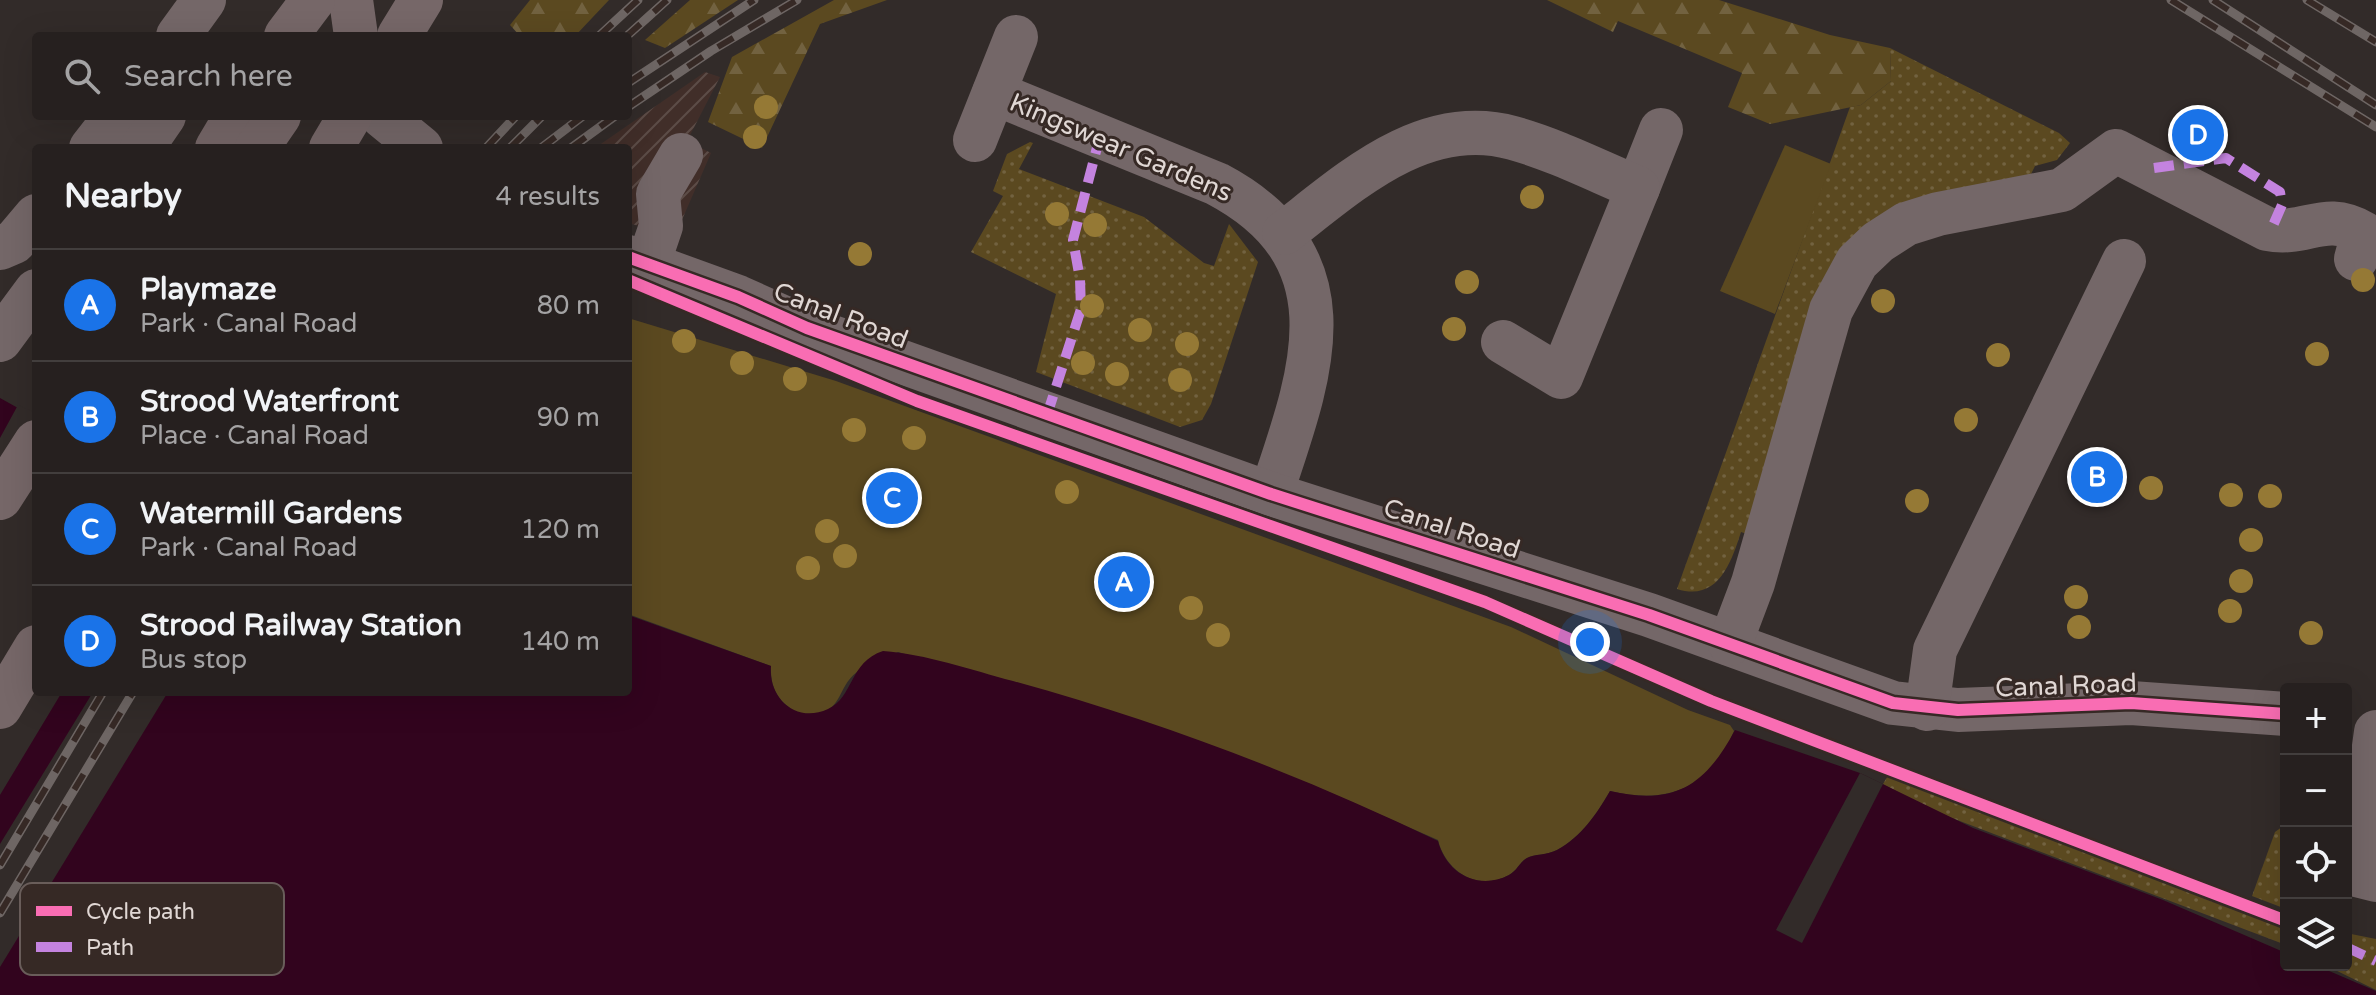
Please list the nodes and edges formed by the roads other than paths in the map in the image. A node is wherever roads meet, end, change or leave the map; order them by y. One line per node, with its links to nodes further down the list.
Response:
1 (204, 0): 5 (street)
2 (313, 0): 6 (main road)
3 (351, 0): 7 (main road)
4 (421, 0): 8 (main road)
5 (181, 32)
6 (289, 32)
7 (355, 32)
8 (401, 32)
9 (1016, 37): 10 (street, Kingswear Gardens)
10 (994, 93): 18 (street, Kingswear Gardens); 29 (street, Kingswear Gardens)
11 (113, 120): 19 (street)
12 (161, 120): 20 (street)
13 (234, 120): 21 (main road)
14 (276, 120): 22 (main road)
15 (348, 120): 23 (main road)
16 (387, 120): 24 (street)
17 (1660, 134): 26 (street)
18 (975, 140)
19 (94, 144)
20 (145, 144)
21 (219, 144)
22 (260, 144)
23 (333, 144)
24 (416, 144)
25 (681, 155): 27 (street)
26 (1638, 188): 29 (street); 35 (street)
27 (643, 205): 32 (street)
28 (32, 222): 30 (street)
29 (1284, 233): 38 (street, Kingswear Gardens)
30 (0, 248)
31 (2356, 259): 40 (street)
32 (638, 260): 38 (street, Canal Road)
33 (2124, 261): 43 (street)
34 (32, 299): 36 (street)
35 (1503, 342)
36 (9, 348)
37 (32, 448): 39 (main road)
38 (1271, 494): 40 (street, Canal Road)
39 (0, 498)
40 (1730, 644): 43 (street, Canal Road)
41 (32, 654): 42 (main road)
42 (0, 707)
43 (1927, 709): 44 (street, Canal Road)
44 (2280, 714)
45 (2352, 724): 46 (street)
46 (2376, 730): 47 (street)
47 (2359, 876)

